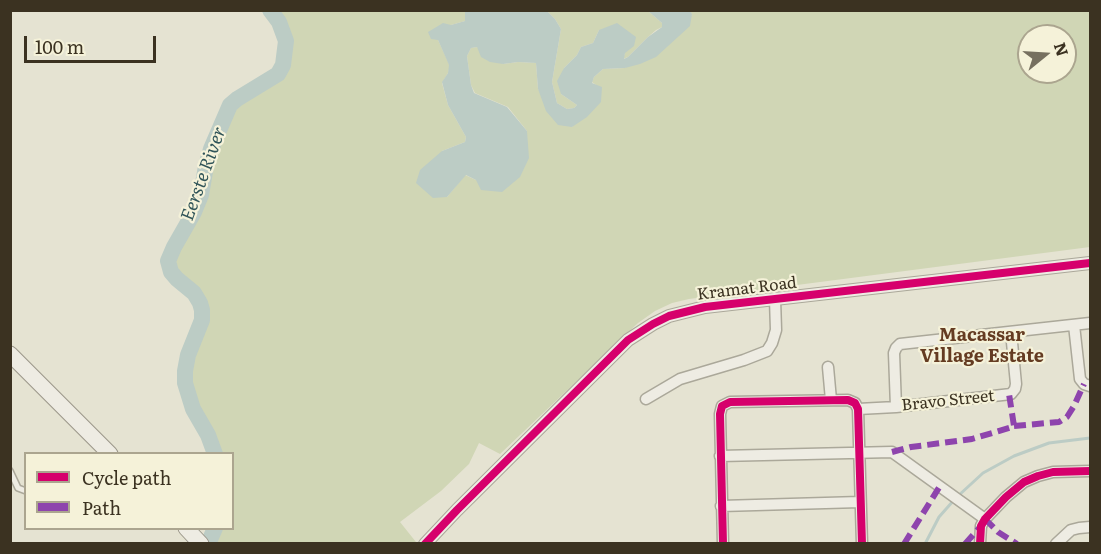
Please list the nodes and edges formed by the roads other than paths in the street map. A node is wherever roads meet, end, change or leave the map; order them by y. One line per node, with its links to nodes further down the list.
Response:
1 (1090, 263): 2 (street, Kramat Road)
2 (775, 299): 9 (street); 25 (street, Kramat Road)
3 (1090, 323): 4 (street)
4 (1074, 325): 5 (street); 8 (street)
5 (1011, 332): 11 (street); 11 (street, Bravo Street)
6 (10, 354): 14 (main road)
7 (828, 367): 10 (street)
8 (1090, 386)
9 (646, 399)
10 (831, 400): 12 (street); 15 (street)
11 (896, 407): 12 (street, Bravo Street)
12 (858, 409): 13 (street)
13 (859, 451): 15 (street); 19 (street); 21 (street)
14 (109, 452)
15 (720, 456): 20 (street)
16 (10, 471): 18 (lane)
17 (1090, 471): 21 (street)
18 (24, 490)
19 (861, 502): 20 (street); 27 (street)
20 (721, 506): 26 (street)
21 (985, 519): 28 (street)
22 (1090, 528): 29 (street)
23 (188, 530): 24 (main road)
24 (201, 543)
25 (425, 543)
26 (723, 543)
27 (862, 543)
28 (980, 543)
29 (1056, 543)

